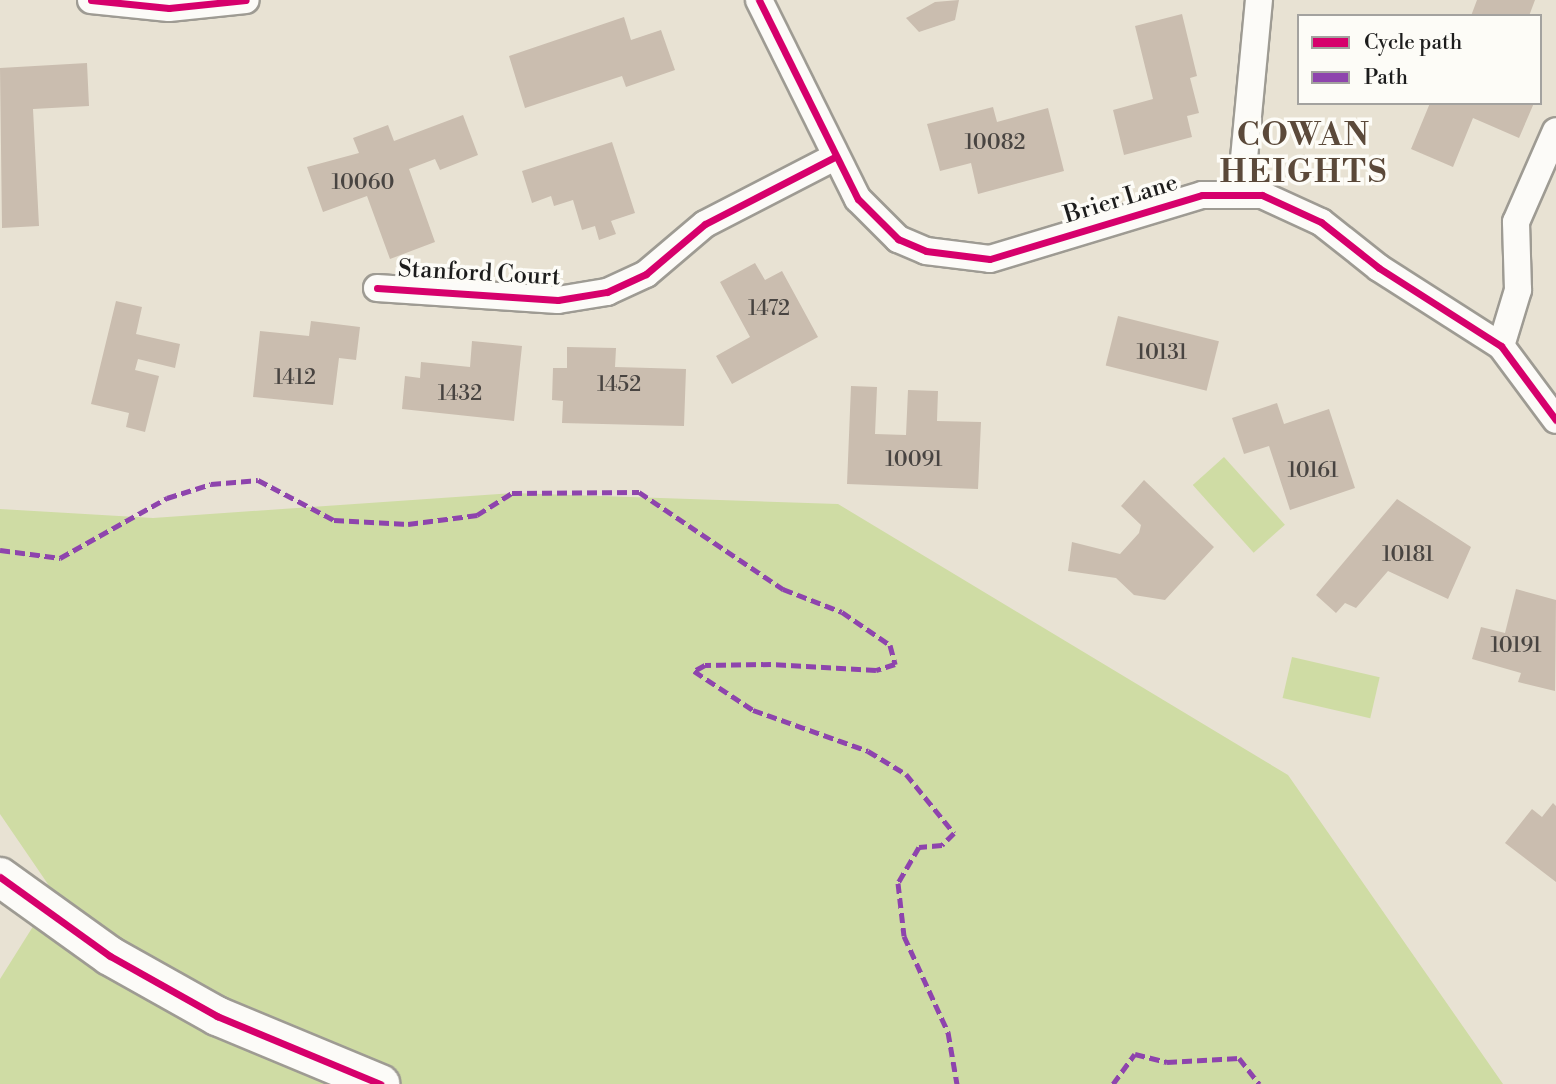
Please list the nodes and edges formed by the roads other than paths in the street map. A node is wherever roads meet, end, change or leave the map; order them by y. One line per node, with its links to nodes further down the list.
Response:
1 (91, 0): 2 (street)
2 (246, 0)
3 (759, 0): 6 (street, Brier Lane)
4 (1259, 0): 7 (street)
5 (1556, 131): 9 (street)
6 (835, 157): 7 (street, Brier Lane); 8 (street, Stanford Court)
7 (1241, 190): 9 (street, Brier Lane)
8 (377, 288)
9 (1501, 345): 10 (street, Brier Lane)
10 (1554, 412)
11 (0, 877): 12 (main road)
12 (380, 1084)

